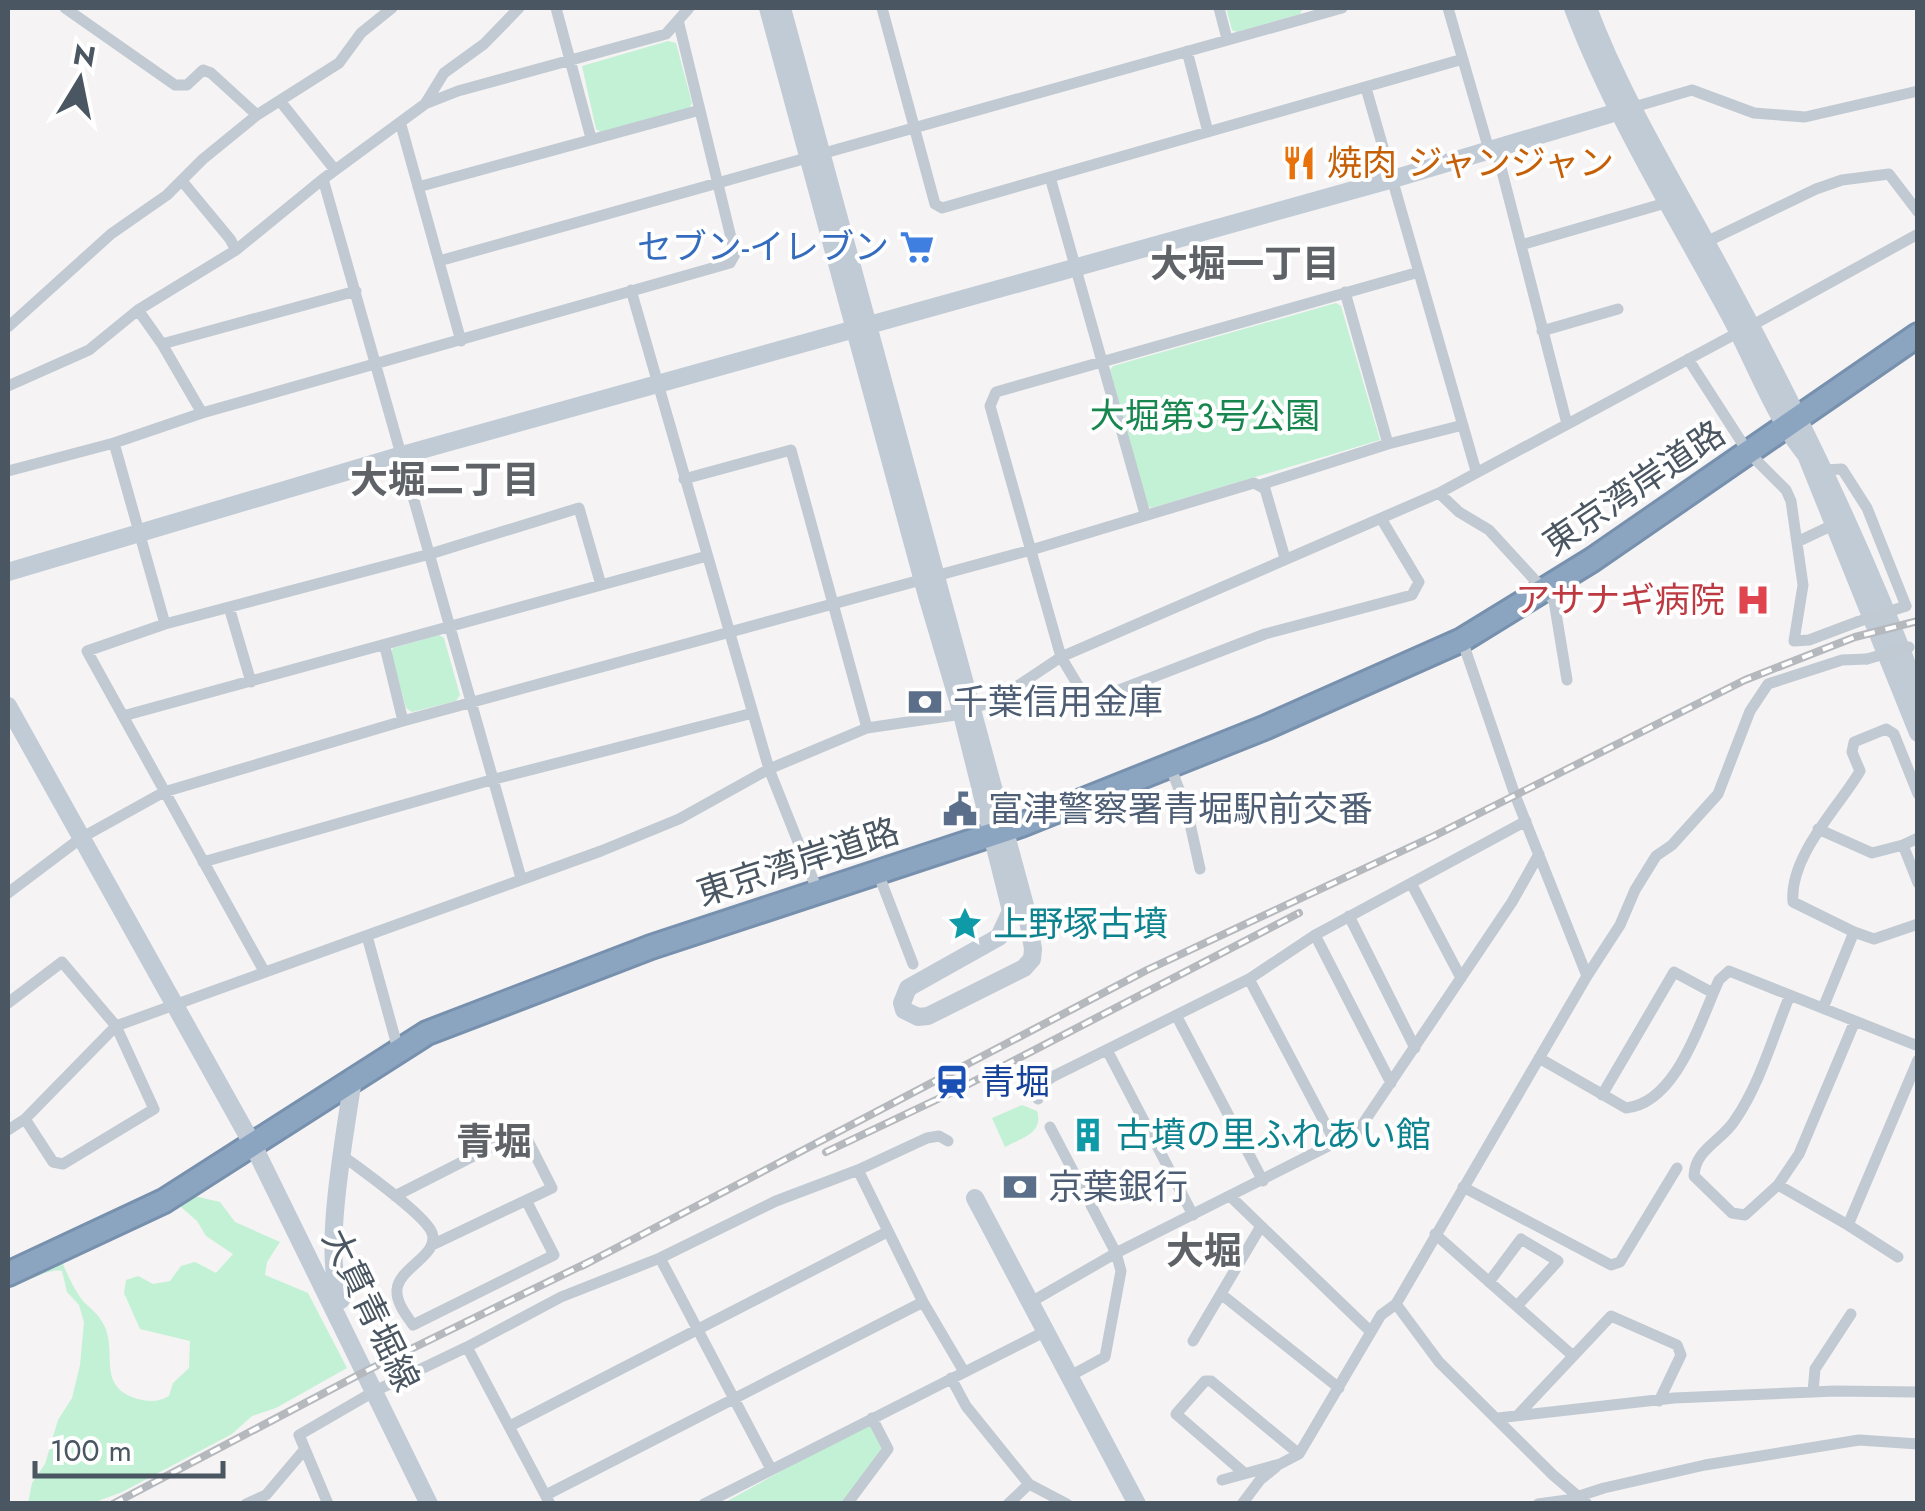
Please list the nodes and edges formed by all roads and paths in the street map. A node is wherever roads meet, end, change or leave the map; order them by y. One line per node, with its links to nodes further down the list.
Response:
1 (65, 8): 26 (street)
2 (392, 8): 22 (street)
3 (519, 8): 23 (street)
4 (556, 8): 18 (street)
5 (689, 8): 15 (street)
6 (768, 8): 32 (street)
7 (782, 8): 32 (street)
8 (882, 8): 28 (street)
9 (1219, 8): 16 (street)
10 (1342, 8): 14 (street)
11 (1448, 8): 19 (street)
12 (1572, 8): 24 (street)
13 (1588, 8): 24 (street)
14 (1306, 12): 16 (street)
15 (678, 20): 18 (street); 25 (street)
16 (1227, 39): 17 (street)
17 (1187, 50): 28 (street); 29 (street)
18 (570, 60): 23 (street); 30 (street)
19 (1463, 60): 20 (street); 31 (street)
20 (1366, 88): 29 (street); 36 (street)
21 (1918, 91): 24 (street)
22 (280, 101): 26 (street); 33 (street)
23 (425, 104): 27 (street)
24 (1627, 109): 31 (street); 40 (street); 43 (street)
25 (700, 110): 30 (street); 38 (street)
26 (257, 115): 37 (street)
27 (401, 125): 33 (street); 39 (street)
28 (914, 126): 32 (street); 34 (street)
29 (1208, 132): 34 (street)
30 (591, 138): 39 (street)
31 (1492, 149): 36 (street); 44 (street)
32 (815, 154): 38 (street); 55 (street)
33 (335, 170): 35 (street)
34 (1050, 177): 47 (street)
35 (323, 179): 45 (street); 49 (street)
36 (1392, 179): 47 (street); 48 (street)
37 (182, 181): 45 (street); 54 (street)
38 (717, 181): 46 (street); 50 (street)
39 (418, 187): 46 (street)
40 (1669, 202): 44 (street); 56 (street)
41 (1918, 212): 43 (street)
42 (1918, 234): 56 (street)
43 (1706, 242): 56 (street)
44 (1522, 244): 57 (street)
45 (236, 250): 52 (street)
46 (439, 260): 59 (street)
47 (1073, 266): 55 (street); 62 (street)
48 (1419, 272): 51 (street); 69 (street)
49 (356, 290): 60 (street); 63 (street)
50 (631, 290): 59 (street); 64 (street)
51 (1345, 292): 62 (street); 71 (street)
52 (138, 310): 60 (street); 65 (street)
53 (1618, 310): 57 (street)
54 (8, 327)
55 (862, 328): 64 (street); 90 (street)
56 (1745, 329): 61 (street); 68 (street)
57 (1542, 331): 67 (street)
58 (1918, 335): 68 (highway, 東京湾岸道路)
59 (461, 341): 63 (street)
60 (162, 344): 66 (street)
61 (1688, 359): 67 (street); 72 (street)
62 (1100, 362): 80 (street); 85 (street)
63 (375, 366): 66 (street); 73 (street)
64 (657, 382): 73 (street); 77 (street)
65 (8, 386)
66 (202, 413): 70 (street)
67 (1567, 424): 76 (street)
68 (1790, 424): 72 (highway, 東京湾岸道路); 74 (street); 82 (street)
69 (1464, 426): 71 (street); 76 (street)
70 (114, 443): 75 (street); 83 (street)
71 (1388, 444): 78 (street)
72 (1748, 452): 84 (street); 92 (highway, 東京湾岸道路)
73 (399, 456): 83 (street); 86 (street)
74 (1826, 470): 84 (street, bridge); 104 (street)
75 (8, 471)
76 (1476, 471): 79 (street)
77 (684, 479): 87 (street); 93 (street)
78 (1260, 485): 80 (street); 88 (street)
79 (1440, 494): 81 (street); 92 (street)
80 (1145, 514): 85 (street)
81 (1382, 520): 88 (street); 101 (street)
82 (1835, 524): 84 (street); 112 (street)
83 (138, 534): 89 (street); 95 (street)
84 (1798, 542)
85 (1030, 550): 90 (street); 101 (street)
86 (430, 554): 91 (street); 94 (street); 96 (street)
87 (707, 556): 91 (street); 97 (street)
88 (1285, 558): 101 (street)
89 (8, 572)
90 (930, 577): 93 (street); 107 (street)
91 (600, 584): 96 (street)
92 (1544, 592): 98 (highway, 東京湾岸道路); 102 (street)
93 (832, 604): 97 (street); 111 (street)
94 (229, 607): 95 (street); 103 (street)
95 (165, 624): 109 (street)
96 (451, 628): 100 (street); 105 (street)
97 (730, 632): 105 (street); 108 (street)
98 (1462, 640): 113 (highway, 東京湾岸道路); 118 (street)
99 (1914, 646): 140 (street, bridge)
100 (385, 647): 103 (street); 110 (street)
101 (1061, 657): 107 (street)
102 (1567, 680)
103 (251, 682): 109 (street)
104 (1918, 693)
105 (472, 704): 110 (street); 115 (street)
106 (8, 706): 121 (street, 大貫青堀線)
107 (968, 711): 111 (street); 120 (street)
108 (753, 713): 114 (street); 115 (street)
109 (123, 716): 116 (street)
110 (404, 721): 116 (street)
111 (867, 728): 114 (street)
112 (1918, 733)
113 (1170, 766): 120 (highway, 東京湾岸道路); 126 (street)
114 (769, 769): 128 (street); 132 (street)
115 (491, 780): 125 (street); 128 (street)
116 (164, 792): 121 (street); 125 (street)
117 (1918, 794): 119 (street)
118 (1526, 821): 124 (street); 129 (street)
119 (1818, 829): 123 (street); 135 (street)
120 (998, 833): 120 (street); 127 (highway, 東京湾岸道路)
121 (81, 838): 131 (street); 145 (street, 大貫青堀線)
122 (1918, 838): 123 (street)
123 (1903, 846): 130 (street)
124 (1539, 854): 140 (street); 141 (street)
125 (203, 862): 139 (street)
126 (1200, 870)
127 (878, 873): 132 (highway, 東京湾岸道路); 138 (street)
128 (521, 878): 137 (street)
129 (1411, 883): 133 (street); 141 (street)
130 (1918, 883)
131 (8, 892)
132 (818, 892): 153 (highway, 東京湾岸道路)
133 (1349, 916): 136 (street); 152 (street)
134 (1918, 924): 135 (street)
135 (1854, 932): 147 (street)
136 (1314, 935): 142 (street); 158 (street)
137 (367, 936): 139 (street); 153 (street)
138 (913, 964)
139 (264, 971): 145 (street)
140 (1587, 976): 155 (street)
141 (1461, 978): 152 (street)
142 (1248, 979): 148 (street); 165 (street)
143 (1713, 993): 144 (street); 159 (street); 159 (street)
144 (1790, 995): 147 (street); 171 (street)
145 (174, 1002): 150 (street); 166 (street, 大貫青堀線)
146 (8, 1004): 150 (street)
147 (1822, 1008): 149 (street)
148 (1176, 1015): 154 (street); 170 (street)
149 (1856, 1021): 151 (street); 171 (street)
150 (116, 1026): 161 (street); 161 (street)
151 (1918, 1046)
152 (1414, 1048): 158 (street)
153 (398, 1050): 157 (highway, 東京湾岸道路)
154 (1107, 1050): 160 (street); 177 (street)
155 (1539, 1058): 159 (street); 172 (street)
156 (1918, 1060): 178 (street)
157 (353, 1078): 166 (highway, 東京湾岸道路); 167 (street)
158 (1391, 1083): 165 (street)
159 (1602, 1095)
160 (1038, 1099)
161 (25, 1119): 163 (street)
162 (1050, 1127): 183 (street)
163 (8, 1130)
164 (948, 1141): 169 (street)
165 (1336, 1144): 170 (street)
166 (254, 1146): 186 (highway, 東京湾岸道路); 200 (street, 大貫青堀線)
167 (342, 1156): 173 (street); 200 (street)
168 (1677, 1168): 172 (street)
169 (858, 1170): 180 (street); 185 (street)
170 (1263, 1181): 174 (street)
171 (1778, 1184): 178 (street)
172 (1463, 1188): 181 (street)
173 (394, 1196): 176 (street); 182 (street)
174 (1231, 1197): 177 (street); 179 (street)
175 (975, 1198): 190 (street)
176 (527, 1202): 182 (street); 182 (street)
177 (1192, 1215): 183 (street)
178 (1848, 1225): 184 (street)
179 (1262, 1226): 188 (street); 196 (street)
180 (887, 1232): 189 (street); 194 (street)
181 (1436, 1234): 187 (street); 191 (street)
182 (432, 1245)
183 (1116, 1253): 190 (street); 202 (street)
184 (1898, 1257)
185 (660, 1258): 194 (street); 198 (street)
186 (8, 1274)
187 (1489, 1282): 192 (street); 192 (street)
188 (1221, 1294): 197 (street); 203 (street)
189 (923, 1302): 201 (street); 207 (street)
190 (1031, 1302): 195 (street)
191 (1396, 1304): 196 (street); 211 (street)
192 (1517, 1306): 199 (street)
193 (1851, 1314): 205 (street)
194 (699, 1329): 207 (street); 212 (street)
195 (1046, 1331): 201 (street); 202 (street)
196 (1372, 1332): 203 (street)
197 (1192, 1341)
198 (467, 1347): 204 (street); 212 (street)
199 (1572, 1355): 208 (street); 209 (street)
200 (366, 1372): 204 (street, 大貫青堀線)
201 (957, 1374): 210 (street); 220 (street)
202 (1070, 1376): 230 (street)
203 (1338, 1388): 215 (street)
204 (374, 1390): 214 (street); 225 (street, 大貫青堀線)
205 (1813, 1392): 206 (street); 208 (street)
206 (1918, 1392)
207 (735, 1400): 217 (street); 221 (street)
208 (1659, 1400): 209 (street)
209 (1517, 1416): 211 (street)
210 (872, 1418): 217 (street); 227 (street)
211 (1498, 1418): 222 (street)
212 (510, 1426): 221 (street)
213 (1918, 1444): 222 (street)
214 (306, 1449): 223 (street); 224 (street)
215 (1300, 1454): 216 (street); 218 (street)
216 (1280, 1464): 218 (street); 231 (street)
217 (770, 1469): 226 (street)
218 (1243, 1472): 219 (street)
219 (1222, 1480)
220 (1029, 1484): 228 (street); 229 (street)
221 (548, 1499)
222 (1582, 1499): 232 (street)
223 (246, 1504)
224 (328, 1504)
225 (429, 1504)
226 (704, 1504)
227 (848, 1504)
228 (1008, 1504)
229 (1067, 1504)
230 (1137, 1504)
231 (1242, 1504)
232 (1538, 1504)

